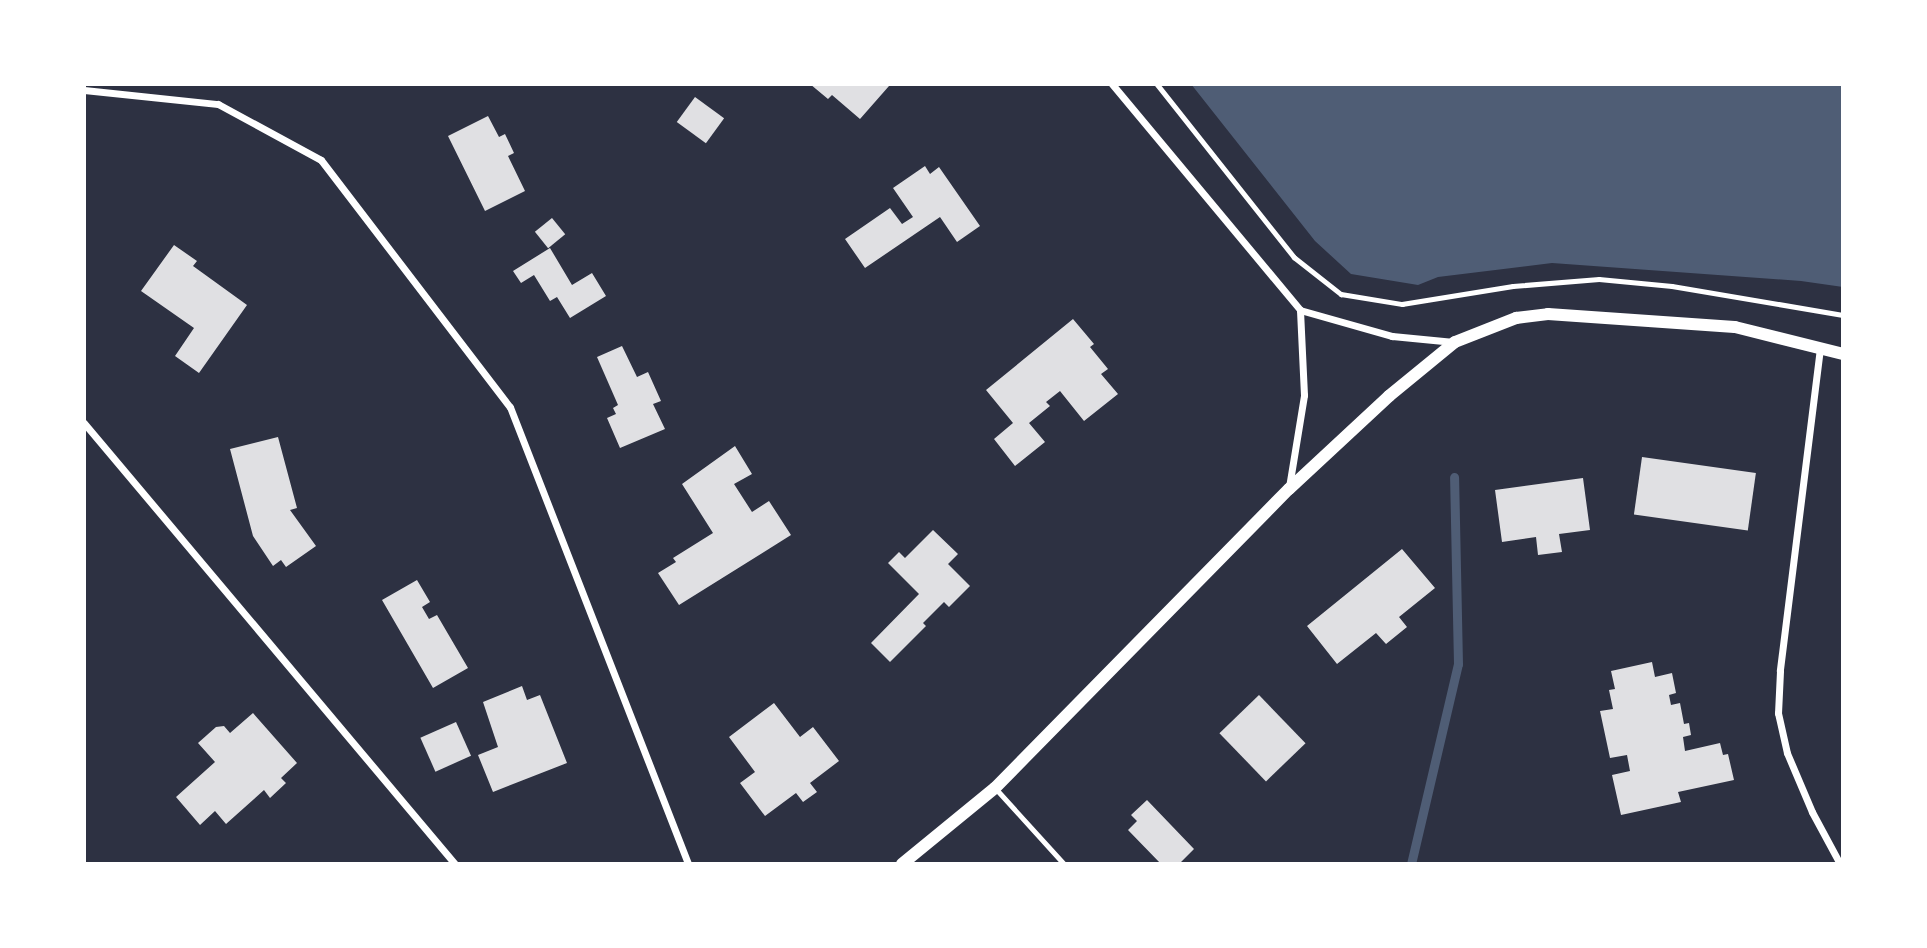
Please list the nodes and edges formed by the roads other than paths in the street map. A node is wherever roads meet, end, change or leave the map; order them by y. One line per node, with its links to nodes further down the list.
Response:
1 (1112, 84): 3 (street)
2 (84, 90): 11 (street)
3 (1300, 310): 4 (street); 8 (street)
4 (1455, 342): 5 (street); 8 (street)
5 (1820, 348): 6 (street); 14 (street)
6 (1843, 354)
7 (84, 423): 10 (street)
8 (1289, 489): 9 (street)
9 (995, 788): 12 (street); 13 (lane)
10 (455, 864)
11 (688, 864)
12 (902, 864)
13 (1064, 864)
14 (1840, 864)

